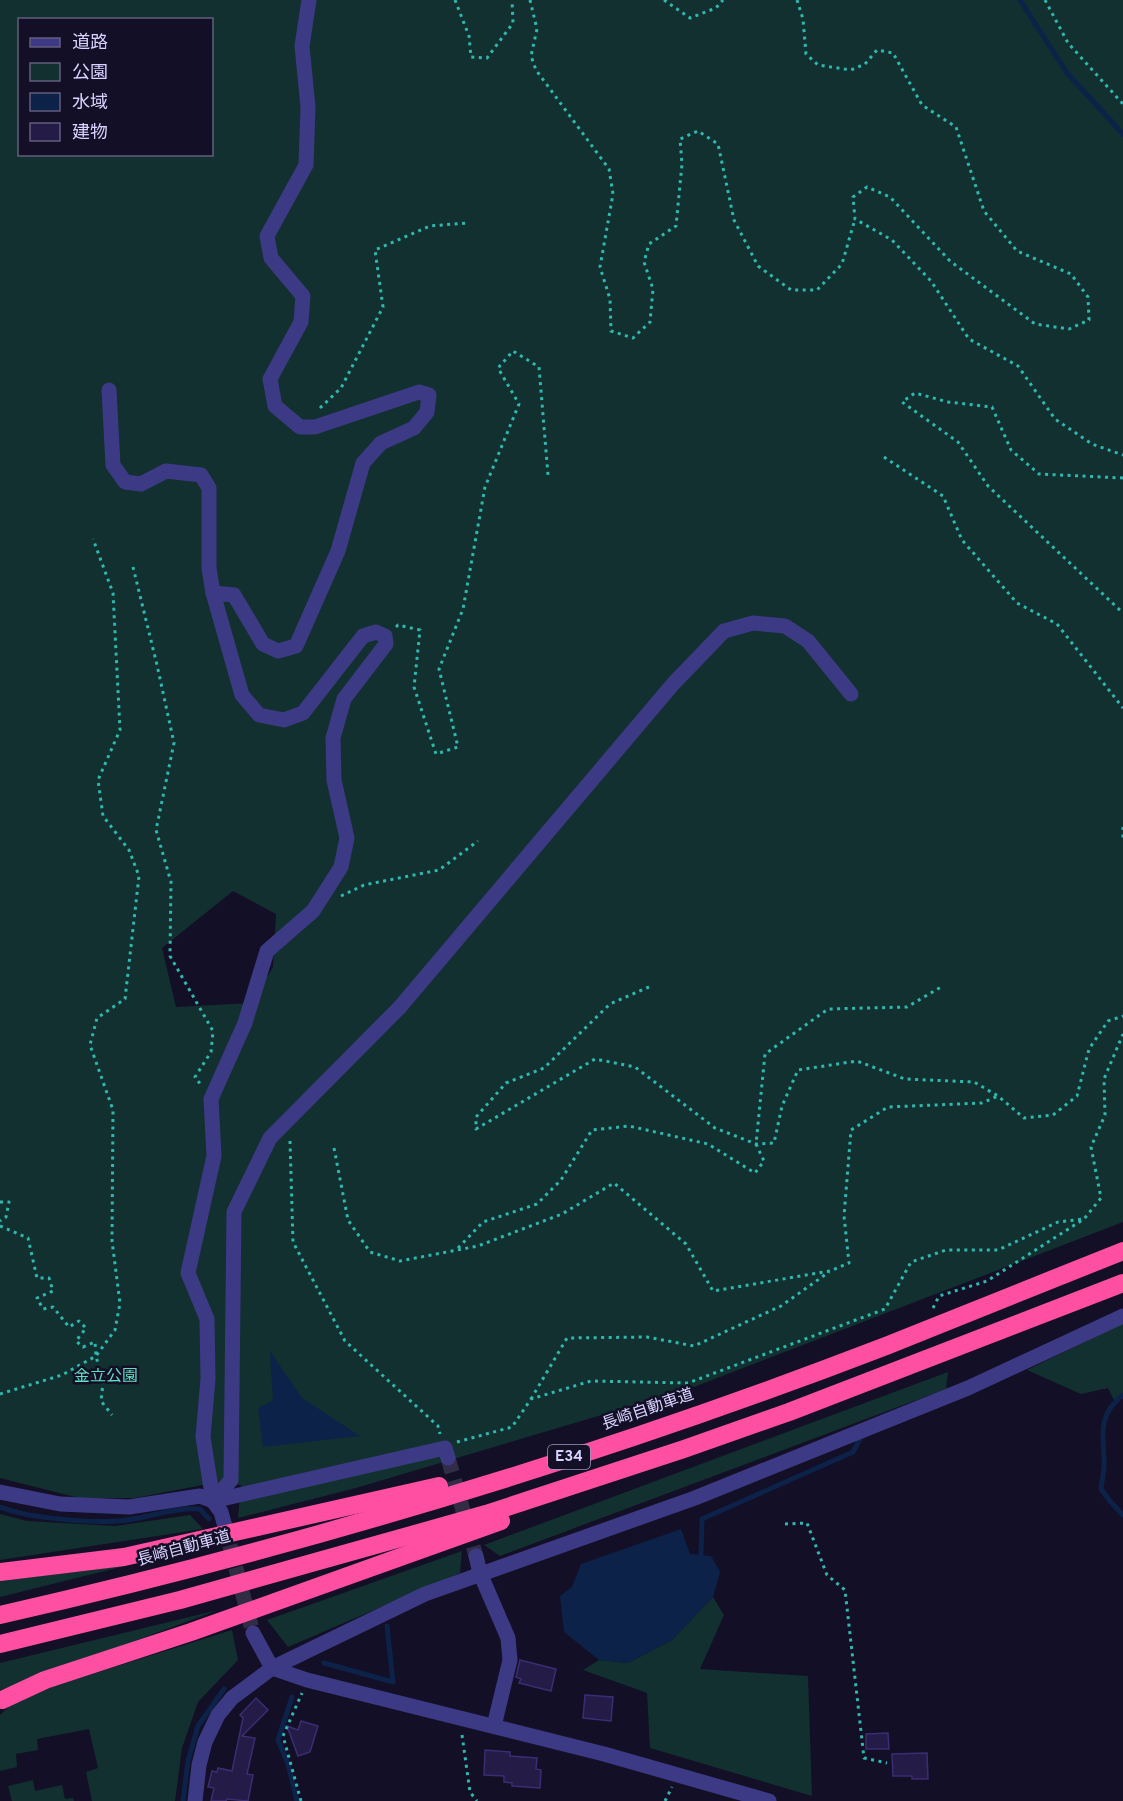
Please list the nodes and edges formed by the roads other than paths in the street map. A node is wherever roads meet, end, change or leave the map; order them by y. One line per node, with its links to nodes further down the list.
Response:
1 (309, 0): 3 (street)
2 (109, 390): 3 (street)
3 (213, 593): 12 (street)
4 (851, 694): 12 (street)
5 (1123, 1251): 10 (highway, 長崎自動車道 / E34)
6 (1123, 1283): 8 (highway, E34)
7 (1123, 1316): 16 (street)
8 (789, 1412): 19 (highway, E34); 21 (highway)
9 (447, 1453): 12 (street)
10 (574, 1456): 15 (highway); 17 (highway, 長崎自動車道 / E34)
11 (0, 1492): 12 (street)
12 (213, 1501): 13 (street)
13 (224, 1523)
14 (476, 1556): 16 (street)
15 (0, 1572)
16 (480, 1573): 20 (street); 22 (street)
17 (0, 1615)
18 (253, 1633): 20 (street)
19 (0, 1644)
20 (272, 1668): 22 (street); 23 (street)
21 (2, 1700)
22 (494, 1726): 24 (street)
23 (195, 1801)
24 (769, 1801)

